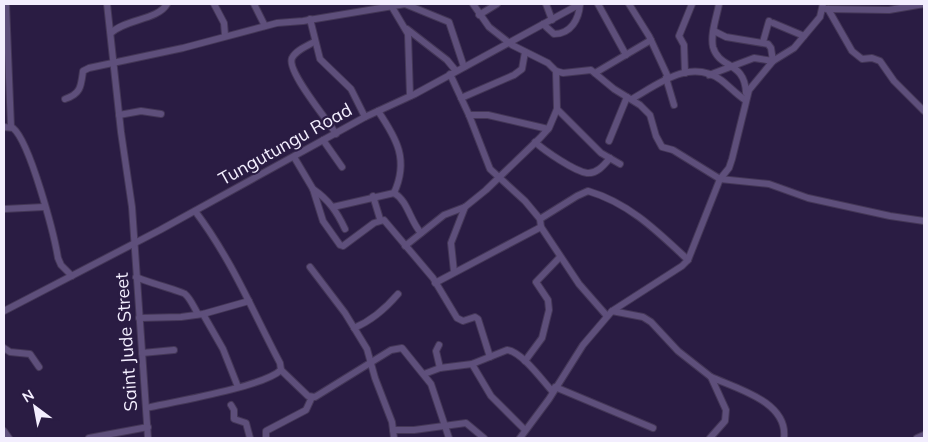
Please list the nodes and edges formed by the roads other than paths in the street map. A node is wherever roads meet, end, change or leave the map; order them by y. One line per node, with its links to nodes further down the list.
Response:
1 (6, 4): 18 (street)
2 (108, 4): 26 (street, Saint Jude Street)
3 (167, 4): 26 (street)
4 (214, 4): 27 (street)
5 (254, 4): 23 (street)
6 (473, 4): 19 (street)
7 (497, 4): 19 (street)
8 (546, 4): 21 (street)
9 (580, 4): 16 (street, Tungutungu Road); 22 (street)
10 (598, 4): 34 (street)
11 (629, 4): 29 (street)
12 (692, 4): 42 (street)
13 (720, 4): 25 (street)
14 (924, 4): 17 (street)
15 (393, 5): 20 (street); 24 (street); 37 (street)
16 (567, 7): 21 (street, Tungutungu Road)
17 (825, 7): 28 (street); 54 (street)
18 (5, 14): 45 (street)
19 (479, 15): 31 (street)
20 (310, 19): 23 (street); 30 (street)
21 (552, 20): 22 (street, Tungutungu Road)
22 (543, 24): 31 (street, Tungutungu Road)
23 (265, 26): 27 (street)
24 (407, 29): 40 (street); 46 (street)
25 (714, 31): 32 (street); 38 (street)
26 (111, 33): 36 (street, Saint Jude Street)
27 (225, 36): 36 (street)
28 (804, 36): 32 (street); 35 (street)
29 (651, 40): 34 (street); 44 (street)
30 (314, 42): 58 (street); 61 (street)
31 (508, 42): 33 (street); 37 (street, Tungutungu Road)
32 (763, 42): 35 (street)
33 (525, 52): 39 (street); 48 (street)
34 (626, 55): 41 (street)
35 (773, 61): 38 (street); 47 (street)
36 (115, 64): 50 (street); 56 (street, Saint Jude Street)
37 (464, 67): 40 (street, Tungutungu Road)
38 (734, 67): 43 (street); 47 (street)
39 (556, 71): 41 (street); 52 (street)
40 (453, 72): 46 (street, Tungutungu Road); 48 (street)
41 (595, 73): 49 (street)
42 (684, 73): 43 (street); 44 (street)
43 (709, 75): 47 (street)
44 (667, 78): 49 (street); 51 (street)
45 (7, 82): 59 (street)
46 (410, 96): 53 (street, Tungutungu Road)
47 (746, 97): 70 (street)
48 (461, 98): 57 (street)
49 (629, 98): 63 (street); 70 (street)
50 (65, 99)
51 (674, 105)
52 (557, 109): 60 (street); 66 (street)
53 (378, 111): 58 (street, Tungutungu Road); 72 (street)
54 (924, 111)
55 (161, 114): 56 (street)
56 (119, 115): 85 (street, Saint Jude Street)
57 (469, 115): 60 (street); 69 (street)
58 (365, 117): 61 (street, Tungutungu Road)
59 (7, 127): 74 (street)
60 (548, 129): 64 (street)
61 (336, 134): 62 (street, Tungutungu Road)
62 (323, 140): 65 (street, Tungutungu Road); 68 (street)
63 (609, 140)
64 (535, 142): 66 (street); 69 (street)
65 (294, 157): 71 (street); 78 (street, Tungutungu Road)
66 (610, 158): 67 (street)
67 (620, 164)
68 (342, 167)
69 (499, 178): 76 (street); 80 (street)
70 (720, 179): 81 (street); 88 (street)
71 (312, 189): 75 (street); 79 (street)
72 (394, 193): 73 (street); 84 (street)
73 (373, 196): 75 (street); 79 (street)
74 (44, 207): 77 (street); 91 (street)
75 (333, 207): 83 (street)
76 (465, 207): 84 (street); 90 (street)
77 (4, 209)
78 (195, 211): 85 (street, Tungutungu Road); 95 (street)
79 (380, 219): 86 (street)
80 (540, 219): 82 (street); 88 (street)
81 (924, 222)
82 (541, 227): 87 (street); 90 (street)
83 (345, 229)
84 (421, 233): 86 (street)
85 (134, 244): 91 (street, Tungutungu Road); 92 (street, Saint Jude Street)
86 (405, 246): 93 (street)
87 (560, 257): 97 (street); 106 (street)
88 (688, 260): 97 (street)
89 (310, 267): 100 (street)
90 (454, 272): 93 (street)
91 (72, 276): 96 (street, Tungutungu Road)
92 (136, 277): 98 (street); 99 (street, Saint Jude Street)
93 (435, 282): 105 (street)
94 (398, 294): 100 (street)
95 (249, 301): 98 (street); 111 (street)
96 (4, 311)
97 (610, 313): 113 (street); 115 (street)
98 (200, 314): 99 (street); 114 (street)
99 (140, 318): 104 (street, Saint Jude Street)
100 (354, 328): 107 (street)
101 (438, 345): 110 (street)
102 (4, 348): 109 (street)
103 (174, 350): 104 (street)
104 (142, 353): 118 (street, Saint Jude Street)
105 (490, 357): 106 (street); 108 (street)
106 (525, 361): 115 (street)
107 (371, 362): 112 (street); 116 (street); 123 (street)
108 (472, 364): 110 (street); 122 (street)
109 (39, 367)
110 (440, 368): 112 (street)
111 (281, 370): 114 (street); 116 (street)
112 (424, 374): 119 (street)
113 (711, 377): 135 (street); 136 (street)
114 (238, 387): 118 (street)
115 (554, 389): 121 (street); 122 (street)
116 (312, 398): 130 (street)
117 (231, 405): 129 (street)
118 (146, 408): 120 (street, Saint Jude Street)
119 (445, 425): 123 (street); 132 (street); 133 (street)
120 (148, 427): 127 (street); 128 (street, Saint Jude Street)
121 (653, 428)
122 (524, 429): 134 (street)
123 (394, 430): 131 (street)
124 (4, 431): 126 (street)
125 (924, 435): 137 (street)
126 (8, 438)
127 (89, 438)
128 (148, 438)
129 (250, 438)
130 (266, 438)
131 (394, 438)
132 (449, 438)
133 (484, 438)
134 (520, 438)
135 (710, 438)
136 (784, 438)
137 (917, 438)

